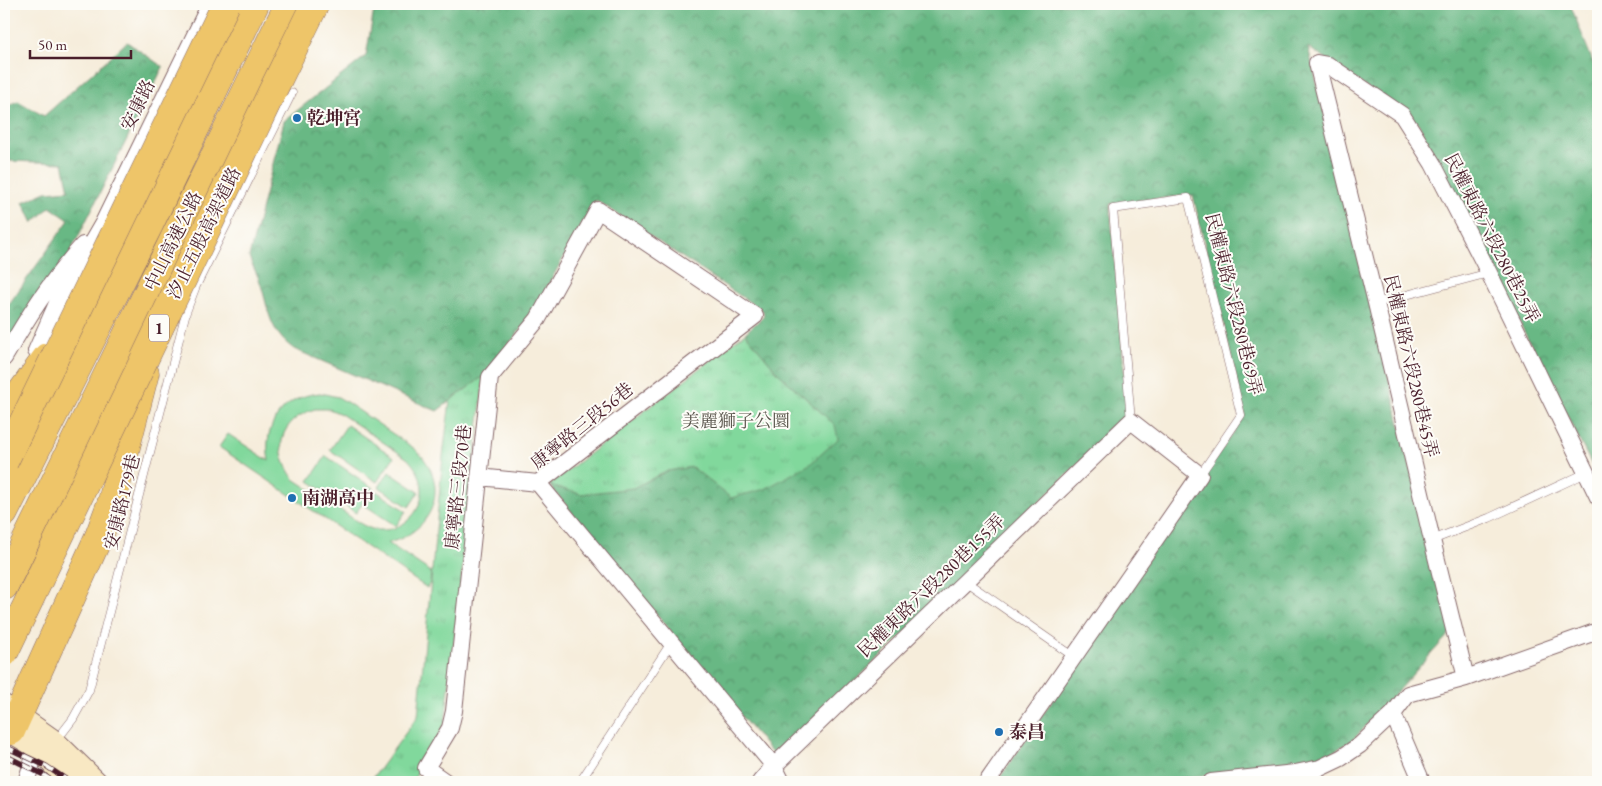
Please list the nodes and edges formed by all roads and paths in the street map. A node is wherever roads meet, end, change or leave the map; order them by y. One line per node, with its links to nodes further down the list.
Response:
1 (210, 4): 10 (street, 安康路)
2 (226, 4): 18 (highway, bridge)
3 (255, 4): 11 (highway, 中山高速公路)
4 (289, 4): 8 (highway, 中山高速公路 / 1)
5 (315, 4): 30 (highway, 汐止五股高架道路 / 1, bridge)
6 (1317, 63): 12 (street, 民權東路六段280巷25弄); 13 (street, 民權東路六段280巷45弄)
7 (292, 93): 35 (lane, 安康路179巷)
8 (222, 141): 27 (highway, 中山高速公路 / 1); 34 (highway)
9 (598, 210): 21 (street, 康寧路三段70巷); 22 (street, 康寧路三段56巷)
10 (103, 223): 14 (street, 安康路); 15 (street, 安康路)
11 (149, 225): 16 (highway); 24 (highway, 中山高速公路)
12 (1489, 273): 13 (lane); 19 (street, 民權東路六段280巷25弄)
13 (1376, 303): 25 (street, 民權東路六段280巷45弄)
14 (36, 351)
15 (4, 358)
16 (4, 416)
17 (1131, 421): 20 (street); 20 (lane, 民權東路六段280巷69弄); 26 (street, 民權東路六段280巷155弄)
18 (4, 462)
19 (1586, 473): 23 (street, 民權東路六段280巷25弄); 25 (lane)
20 (1200, 475): 31 (street, 民權東路六段280巷69弄)
21 (479, 477): 22 (street); 40 (street, 康寧路三段70巷)
22 (538, 483): 29 (street, 康寧路三段56巷)
23 (1598, 496)
24 (4, 513)
25 (1432, 540): 32 (street, 民權東路六段280巷45弄)
26 (965, 581): 31 (lane); 36 (street, 民權東路六段280巷155弄)
27 (4, 586)
28 (1598, 631): 32 (street)
29 (671, 643): 36 (street, 康寧路三段56巷); 41 (lane)
30 (4, 653)
31 (1073, 656): 44 (street, 民權東路六段280巷69弄)
32 (1466, 678): 33 (street)
33 (1393, 714): 45 (street); 46 (street)
34 (9, 720): 35 (main road)
35 (46, 745): 37 (main road); 38 (street)
36 (774, 766): 42 (street, 民權東路六段280巷155弄); 43 (street, 康寧路三段56巷)
37 (74, 773): 39 (main road)
38 (26, 782)
39 (96, 782)
40 (446, 782)
41 (580, 782)
42 (760, 782)
43 (782, 782)
44 (987, 782)
45 (1211, 782)
46 (1422, 782)

